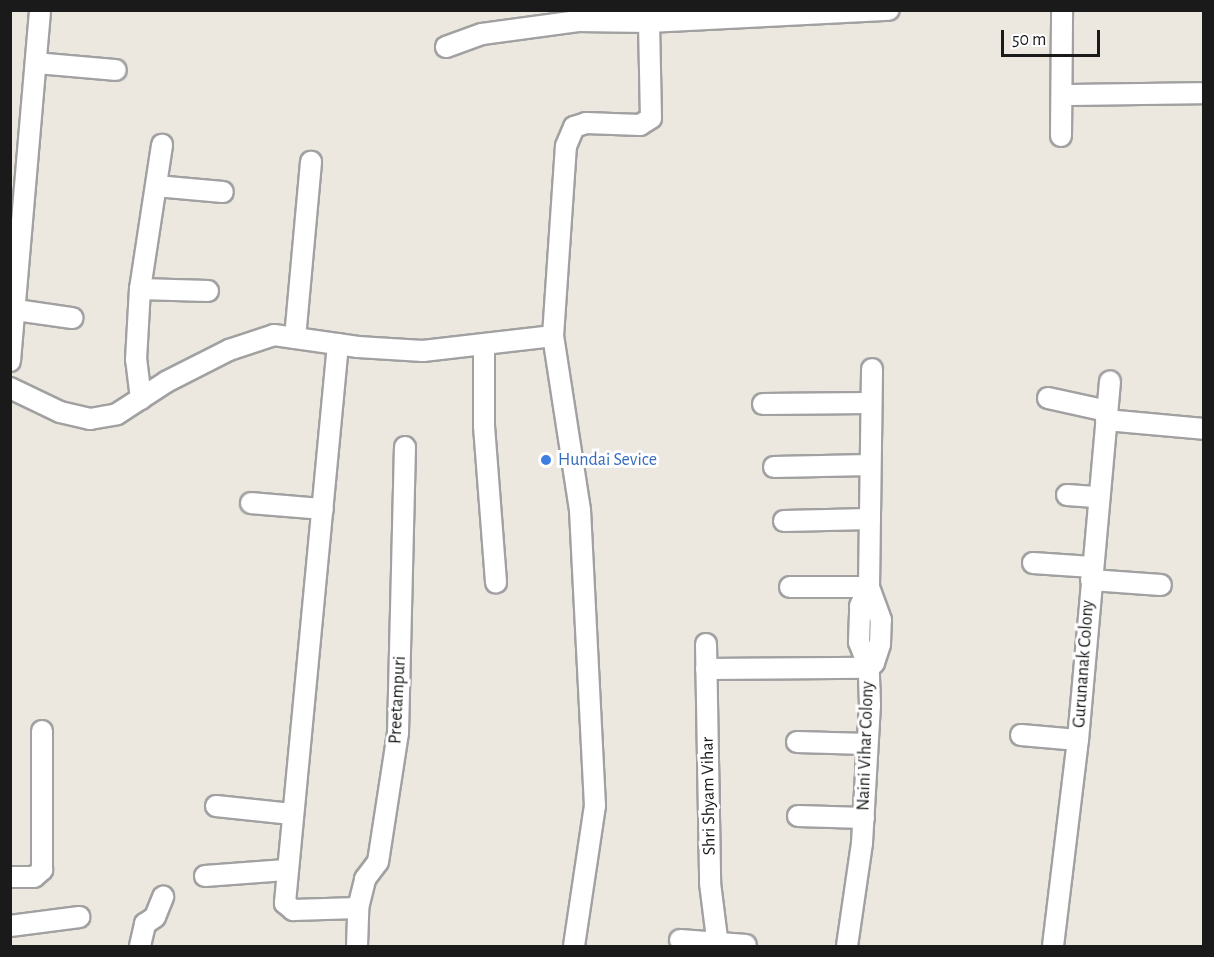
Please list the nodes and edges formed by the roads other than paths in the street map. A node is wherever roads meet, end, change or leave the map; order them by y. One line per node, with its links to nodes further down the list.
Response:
1 (40, 10): 8 (street)
2 (889, 10): 4 (street)
3 (1062, 10): 11 (street)
4 (731, 15): 6 (street)
5 (578, 16): 6 (street); 7 (street)
6 (649, 16): 21 (street)
7 (446, 47)
8 (36, 63): 9 (street); 19 (street)
9 (116, 70)
10 (1203, 93): 11 (street)
11 (1062, 95): 12 (street)
12 (1061, 136)
13 (162, 146): 15 (street)
14 (311, 162): 22 (street)
15 (156, 186): 16 (street); 17 (street)
16 (223, 192)
17 (140, 289): 18 (street); 30 (street)
18 (208, 291)
19 (16, 310): 20 (street); 25 (street)
20 (72, 318)
21 (553, 336): 24 (street); 74 (street)
22 (295, 338): 23 (street); 30 (street)
23 (338, 344): 24 (street); 41 (street)
24 (484, 345): 46 (street)
25 (10, 361)
26 (872, 369): 31 (street, Naini Vihar Colony)
27 (1110, 381): 33 (street, Gurunanak Colony)
28 (10, 388): 30 (street)
29 (1048, 398): 33 (street)
30 (141, 399)
31 (870, 403): 32 (street); 36 (street, Naini Vihar Colony)
32 (763, 404)
33 (1107, 416): 34 (street); 39 (street, Gurunanak Colony)
34 (1203, 429)
35 (405, 447): 66 (street, Preetampuri)
36 (870, 465): 37 (street); 42 (street, Naini Vihar Colony)
37 (774, 467)
38 (1067, 495): 39 (street)
39 (1099, 497): 45 (street, Gurunanak Colony)
40 (251, 503): 41 (street)
41 (323, 509): 59 (street)
42 (870, 519): 43 (street); 49 (street, Naini Vihar Colony)
43 (784, 521)
44 (1033, 563): 45 (street)
45 (1091, 573): 47 (street); 55 (street, Gurunanak Colony)
46 (496, 583)
47 (1161, 585)
48 (789, 587): 49 (street)
49 (869, 587): 51 (street, Naini Vihar Colony)
50 (706, 644): 52 (street, Shri Shyam Vihar)
51 (869, 668): 52 (street); 57 (street, Naini Vihar Colony)
52 (706, 669): 70 (street, Shri Shyam Vihar)
53 (42, 731): 64 (street)
54 (1020, 735): 55 (street)
55 (1078, 740): 76 (street, Gurunanak Colony)
56 (797, 742): 57 (street)
57 (867, 744): 61 (street, Naini Vihar Colony)
58 (216, 806): 59 (street)
59 (292, 814): 62 (street)
60 (798, 816): 61 (street)
61 (864, 818): 75 (street, Naini Vihar Colony)
62 (286, 870): 63 (street); 66 (street)
63 (205, 876)
64 (10, 877)
65 (163, 897): 72 (street)
66 (358, 908): 73 (street, Preetampuri)
67 (79, 917): 68 (street)
68 (10, 926)
69 (680, 940): 70 (street)
70 (718, 945): 71 (street)
71 (746, 945)
72 (140, 946)
73 (357, 946)
74 (574, 946)
75 (847, 946)
76 (1053, 946)

